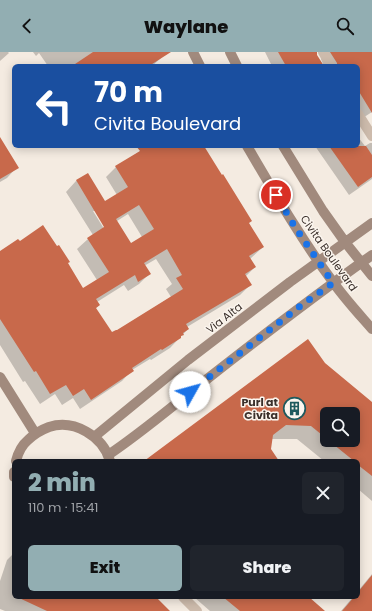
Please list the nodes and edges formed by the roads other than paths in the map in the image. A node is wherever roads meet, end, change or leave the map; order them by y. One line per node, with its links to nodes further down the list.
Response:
1 (193, 52): 4 (street)
2 (230, 52): 5 (street)
3 (323, 52): 6 (street)
4 (199, 64)
5 (236, 64)
6 (330, 64)
7 (360, 117): 8 (street)
8 (371, 131)
9 (248, 148): 14 (street, Civita Boulevard)
10 (284, 148): 12 (street, Civita Boulevard)
11 (372, 223): 12 (street, Via Alta)
12 (345, 242): 14 (street, Via Alta); 15 (street, Civita Boulevard)
13 (372, 255): 15 (street)
14 (318, 261): 17 (street, Civita Boulevard); 21 (street, Via Alta)
15 (361, 263): 16 (street, Civita Boulevard); 17 (street)
16 (372, 276)
17 (333, 283): 18 (street, Civita Boulevard); 22 (street)
18 (372, 329)
19 (0, 377): 20 (street)
20 (35, 433): 21 (street); 23 (street)
21 (94, 436): 22 (street)
22 (109, 458)
23 (17, 459)
24 (185, 599): 25 (street)
25 (197, 611)

